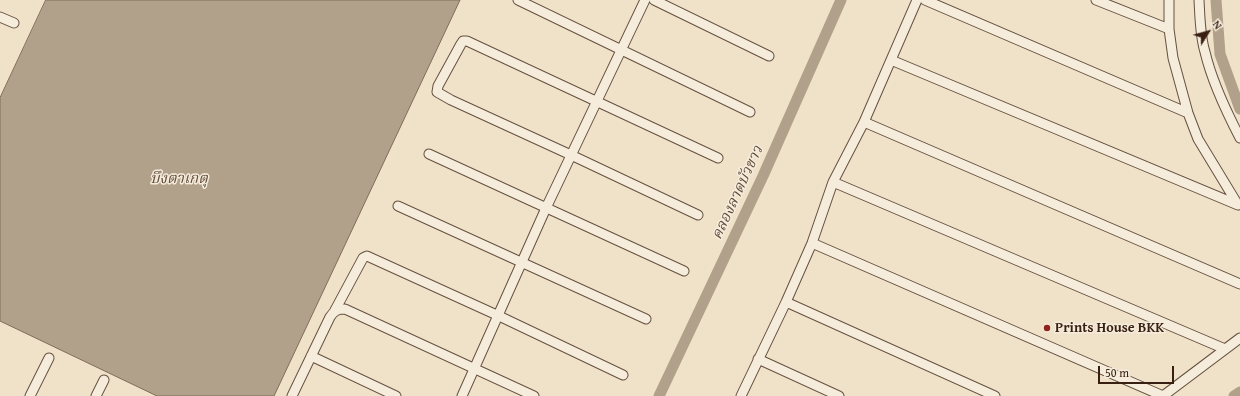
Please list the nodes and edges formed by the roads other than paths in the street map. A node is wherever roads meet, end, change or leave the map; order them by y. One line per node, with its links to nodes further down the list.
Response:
1 (518, 0): 12 (street)
2 (645, 0): 12 (street)
3 (654, 0): 13 (street)
4 (917, 0): 14 (street)
5 (925, 0): 17 (street)
6 (1096, 0): 11 (street)
7 (1169, 0): 11 (street)
8 (1199, 0): 19 (street)
9 (0, 17): 10 (street)
10 (14, 23)
11 (1169, 29): 17 (street)
12 (622, 50): 15 (street); 16 (street)
13 (769, 56)
14 (891, 60): 18 (street); 25 (street)
15 (597, 102): 21 (street); 21 (street); 22 (street)
16 (750, 112)
17 (1188, 113): 25 (street)
18 (864, 122): 23 (street); 31 (street)
19 (1240, 138)
20 (429, 154): 26 (street)
21 (572, 155): 26 (street); 27 (street)
22 (718, 158)
23 (833, 182): 28 (street); 37 (street)
24 (398, 206): 29 (street)
25 (1239, 206)
26 (546, 208): 29 (street); 30 (street)
27 (698, 215)
28 (812, 243): 32 (street); 53 (street)
29 (523, 263): 34 (street); 35 (street)
30 (684, 271)
31 (1240, 284)
32 (786, 302): 40 (street); 52 (street)
33 (334, 312): 34 (street); 38 (street); 41 (street)
34 (499, 316): 41 (street); 42 (street)
35 (646, 319)
36 (1240, 338): 37 (street)
37 (1225, 349): 53 (street)
38 (311, 356): 46 (street); 47 (street)
39 (49, 358): 44 (street)
40 (758, 360): 50 (street); 51 (street)
41 (474, 368): 48 (street); 49 (street)
42 (623, 375)
43 (104, 380): 45 (street)
44 (30, 396)
45 (96, 396)
46 (292, 396)
47 (396, 396)
48 (462, 396)
49 (534, 396)
50 (741, 396)
51 (839, 396)
52 (995, 396)
53 (1163, 396)

